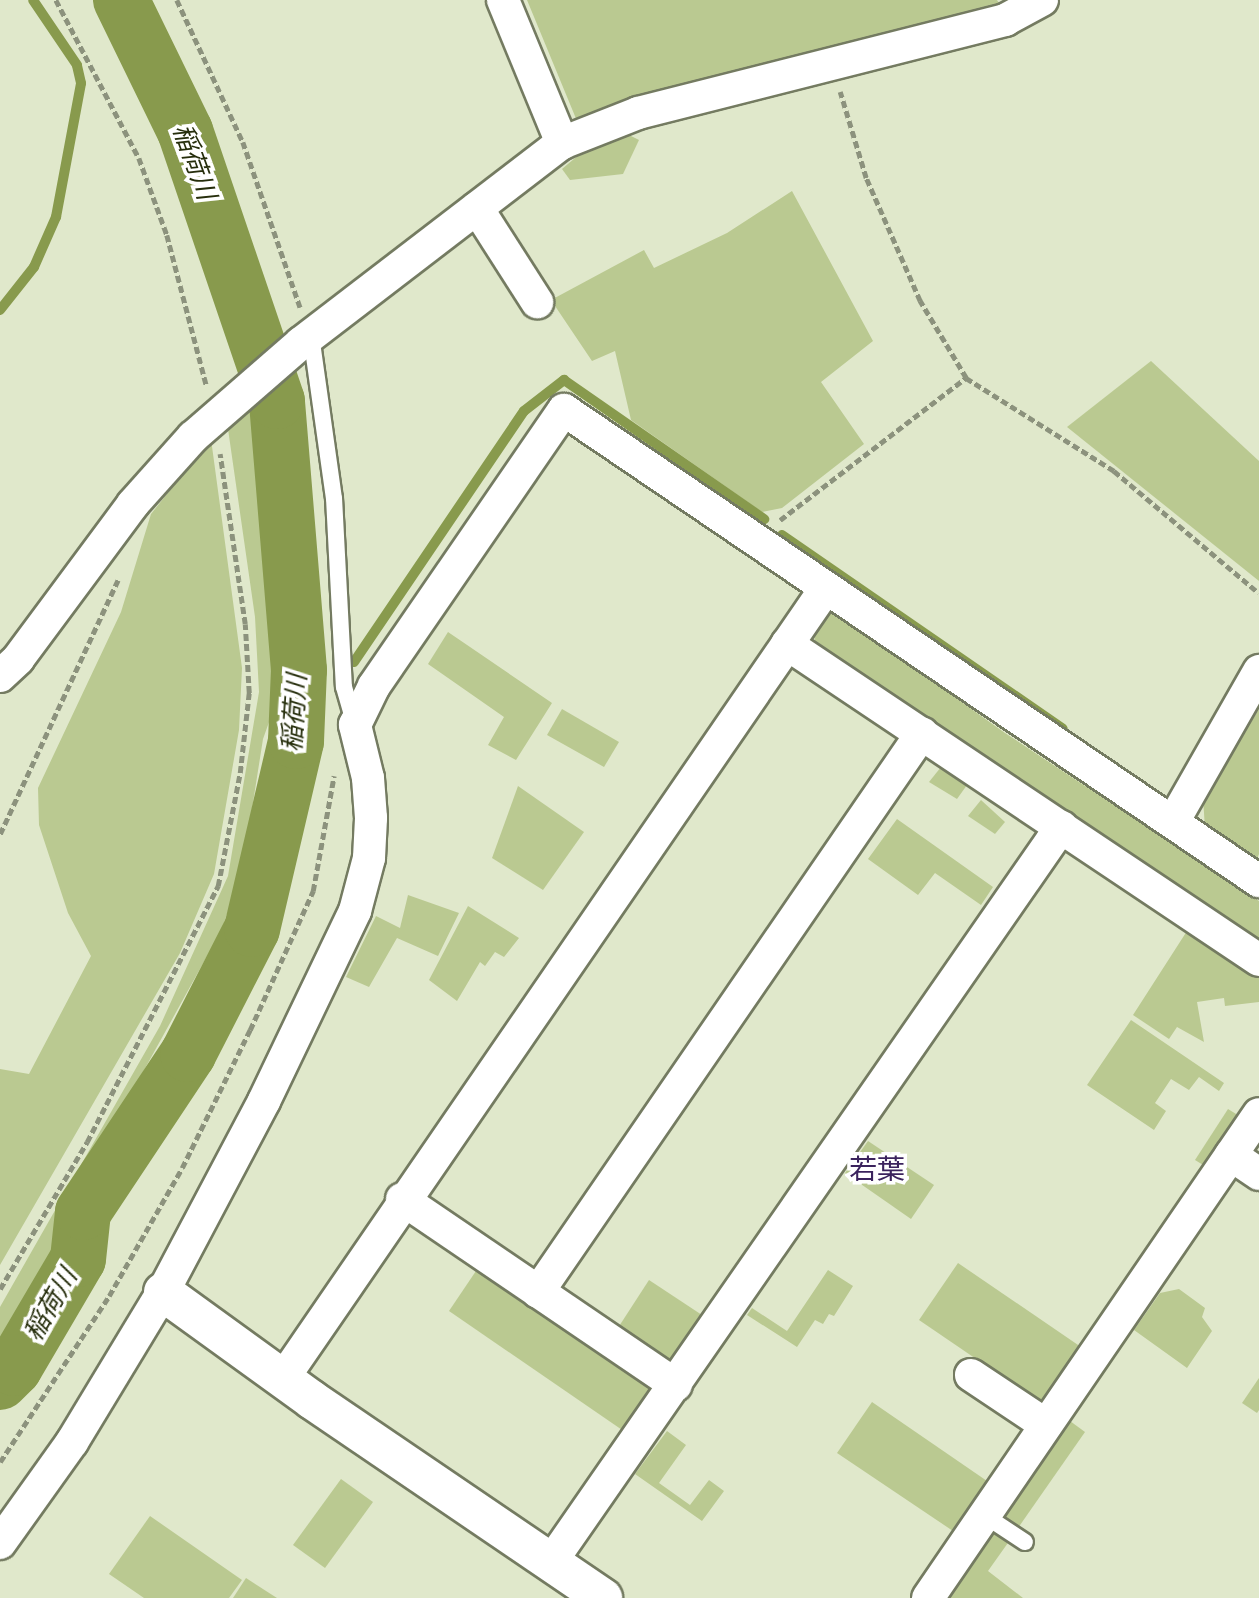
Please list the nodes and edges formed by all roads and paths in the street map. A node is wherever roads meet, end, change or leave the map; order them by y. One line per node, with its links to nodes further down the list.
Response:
1 (56, 0): 11 (path)
2 (177, 0): 9 (path)
3 (503, 0): 6 (street)
4 (1042, 0): 5 (street)
5 (831, 63): 6 (street); 10 (path)
6 (562, 143): 7 (street)
7 (477, 208): 8 (street); 9 (street)
8 (537, 302)
9 (306, 339): 11 (street); 19 (lane)
10 (965, 378): 12 (path); 15 (path)
11 (221, 412): 18 (street); 31 (path)
12 (754, 540): 14 (street); 19 (street)
13 (122, 571): 24 (path)
14 (826, 588): 16 (street); 22 (street)
15 (1259, 593)
16 (787, 644): 20 (street); 30 (street)
17 (1259, 671): 22 (street)
18 (0, 676)
19 (355, 725): 32 (street)
20 (922, 733): 23 (street); 33 (street)
21 (335, 773): 38 (path)
22 (1173, 822): 25 (street)
23 (1061, 827): 26 (street); 36 (street)
24 (0, 834)
25 (1259, 881)
26 (1259, 960)
27 (1259, 1114): 28 (street)
28 (1231, 1155): 29 (street); 37 (street)
29 (1259, 1174)
30 (402, 1199): 33 (street); 35 (street)
31 (0, 1289)
32 (163, 1292): 35 (street); 41 (street)
33 (538, 1292): 36 (street)
34 (971, 1375): 37 (street)
35 (282, 1380): 42 (street)
36 (676, 1385): 42 (street)
37 (1046, 1425): 39 (street)
38 (0, 1462)
39 (984, 1516): 40 (lane); 44 (street)
40 (1024, 1542)
41 (0, 1544)
42 (551, 1562): 43 (street)
43 (603, 1598)
44 (928, 1598)

